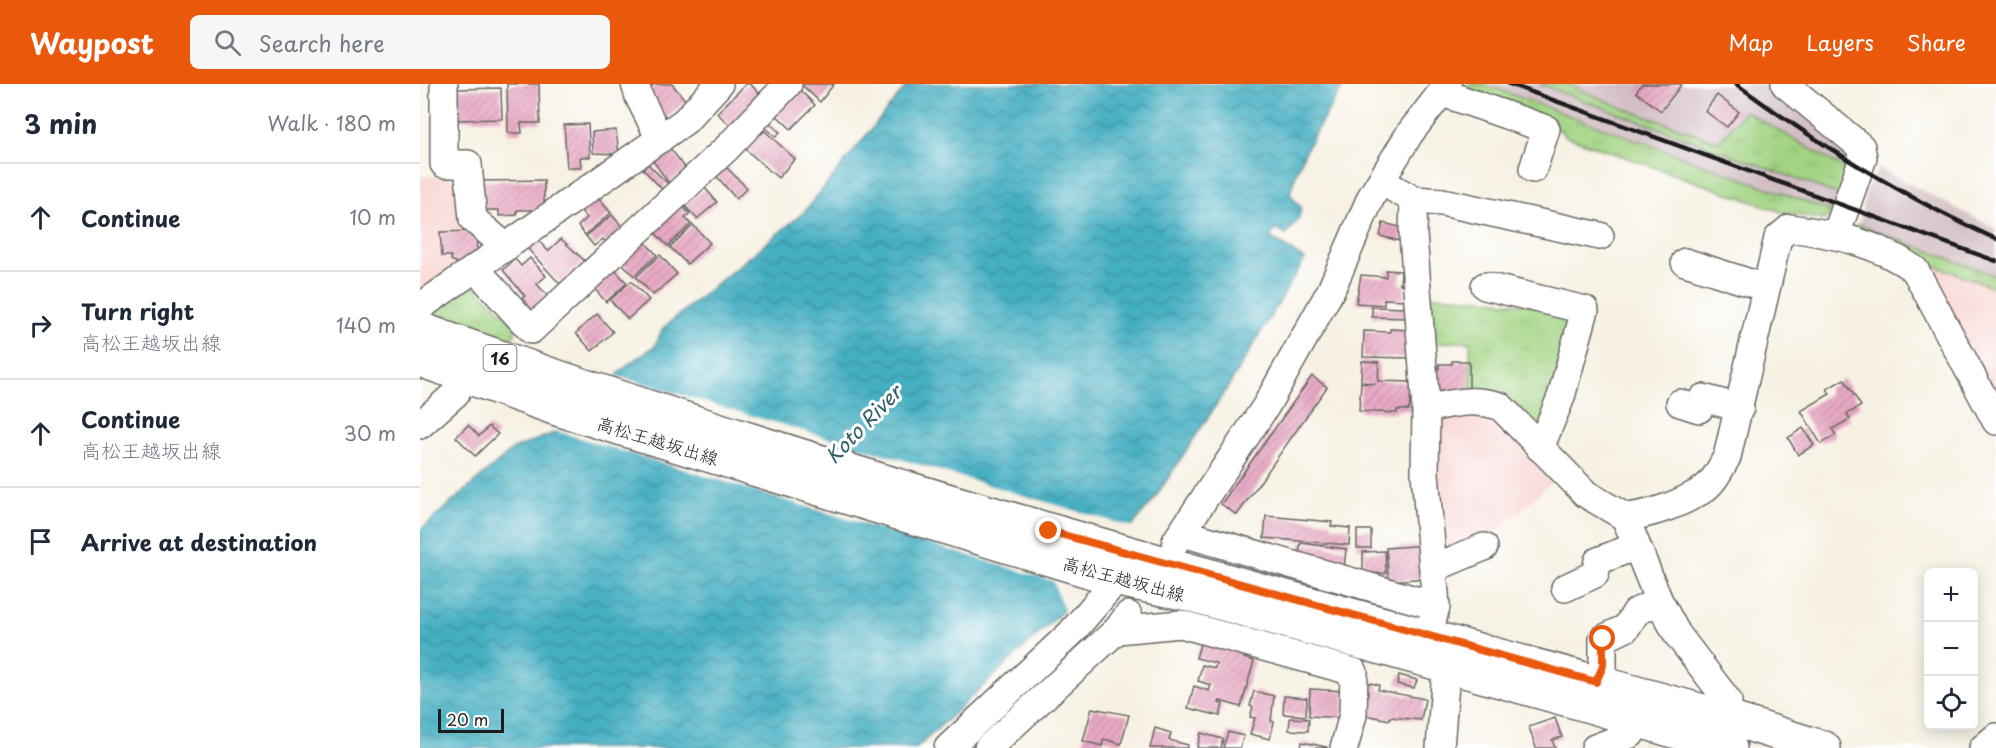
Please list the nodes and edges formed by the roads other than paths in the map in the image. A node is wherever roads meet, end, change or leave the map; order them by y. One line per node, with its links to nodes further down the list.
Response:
1 (444, 84): 13 (street)
2 (636, 84): 7 (street)
3 (719, 84): 7 (street)
4 (788, 84): 15 (street)
5 (1785, 84): 11 (street)
6 (1446, 88): 8 (street); 9 (street)
7 (660, 139): 13 (street)
8 (1533, 169)
9 (1381, 181): 10 (street); 35 (street)
10 (1414, 200): 12 (street); 24 (street)
11 (1836, 235): 17 (street); 25 (street)
12 (1600, 236)
13 (506, 247): 15 (street)
14 (1684, 262): 17 (street)
15 (477, 267): 18 (street)
16 (1485, 286): 27 (street)
17 (1766, 288): 23 (street)
18 (420, 307)
19 (420, 329): 31 (main road, 高松王越坂出線 / 16)
20 (420, 360): 31 (main road, 高松王越坂出線 / 16)
21 (440, 398): 26 (street)
22 (1680, 403): 23 (street)
23 (1740, 408): 28 (street)
24 (1426, 409): 27 (street); 32 (street)
25 (1996, 421)
26 (420, 425)
27 (1540, 448): 28 (street)
28 (1625, 517): 29 (street)
29 (1636, 546): 33 (street); 34 (street)
30 (1484, 547): 32 (street)
31 (1121, 565): 35 (main road, 高松王越坂出線 / 16); 41 (street)
32 (1434, 568): 35 (street)
33 (1565, 588)
34 (1659, 601): 36 (street); 38 (street)
35 (1438, 643): 36 (main road, 高松王越坂出線 / 16); 43 (street)
36 (1593, 694): 37 (main road, 高松王越坂出線 / 16)
37 (1638, 707): 38 (main road, 高松王越坂出線 / 16); 44 (street)
38 (1728, 733): 45 (main road, 高松王越坂出線 / 16)
39 (1996, 737): 46 (street)
40 (997, 745): 42 (street)
41 (948, 748)
42 (1344, 748)
43 (1440, 748)
44 (1595, 748)
45 (1824, 748)
46 (1983, 748)

